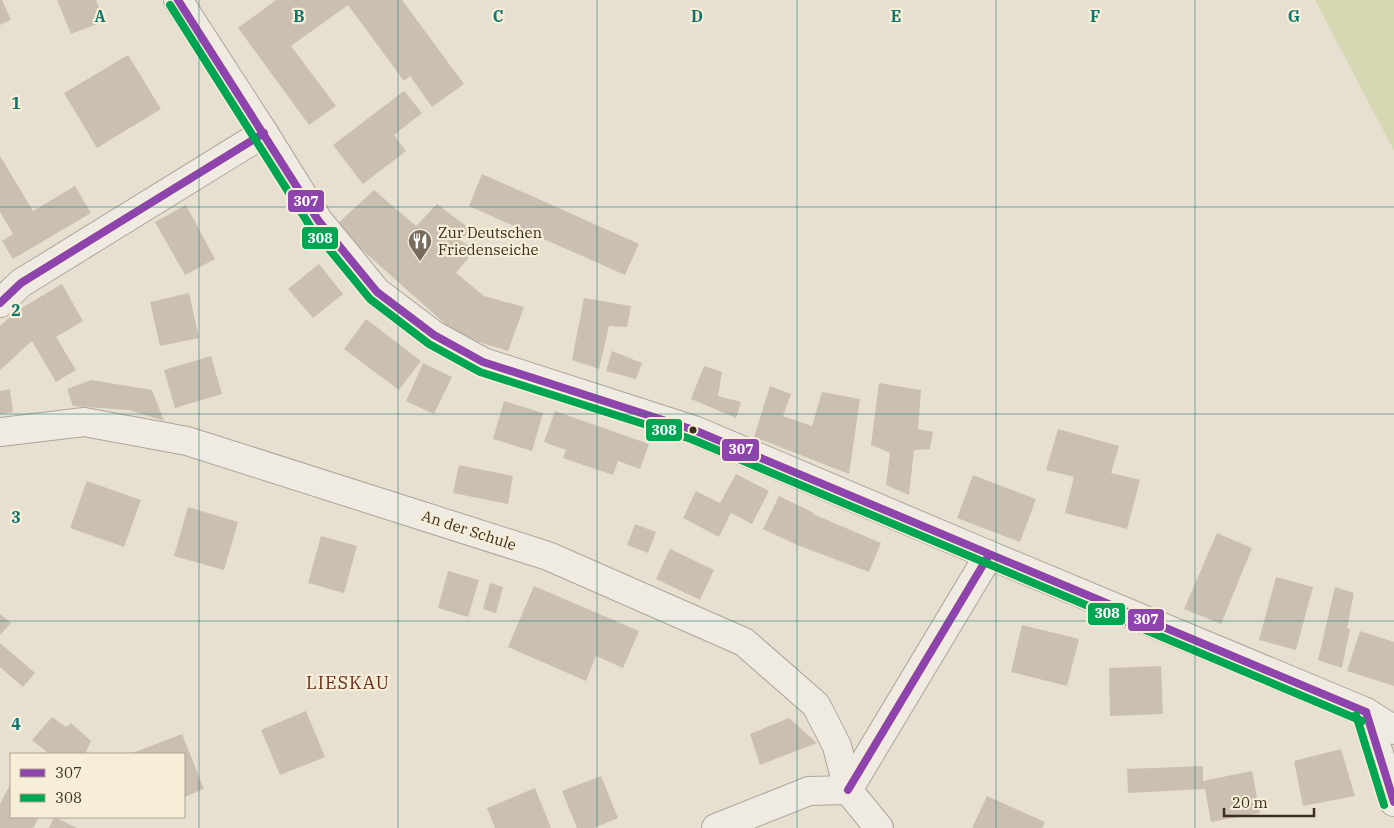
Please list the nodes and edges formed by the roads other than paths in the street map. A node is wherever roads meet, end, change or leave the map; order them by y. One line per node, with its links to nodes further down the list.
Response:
1 (178, 0): 2 (street)
2 (264, 133): 3 (street); 5 (street)
3 (0, 303)
4 (0, 432): 8 (street, An der Schule)
5 (989, 555): 6 (street); 8 (street)
6 (1366, 712): 7 (street); 9 (street)
7 (1394, 730)
8 (848, 790): 10 (street); 11 (street)
9 (1394, 802)
10 (716, 828)
11 (878, 828)

